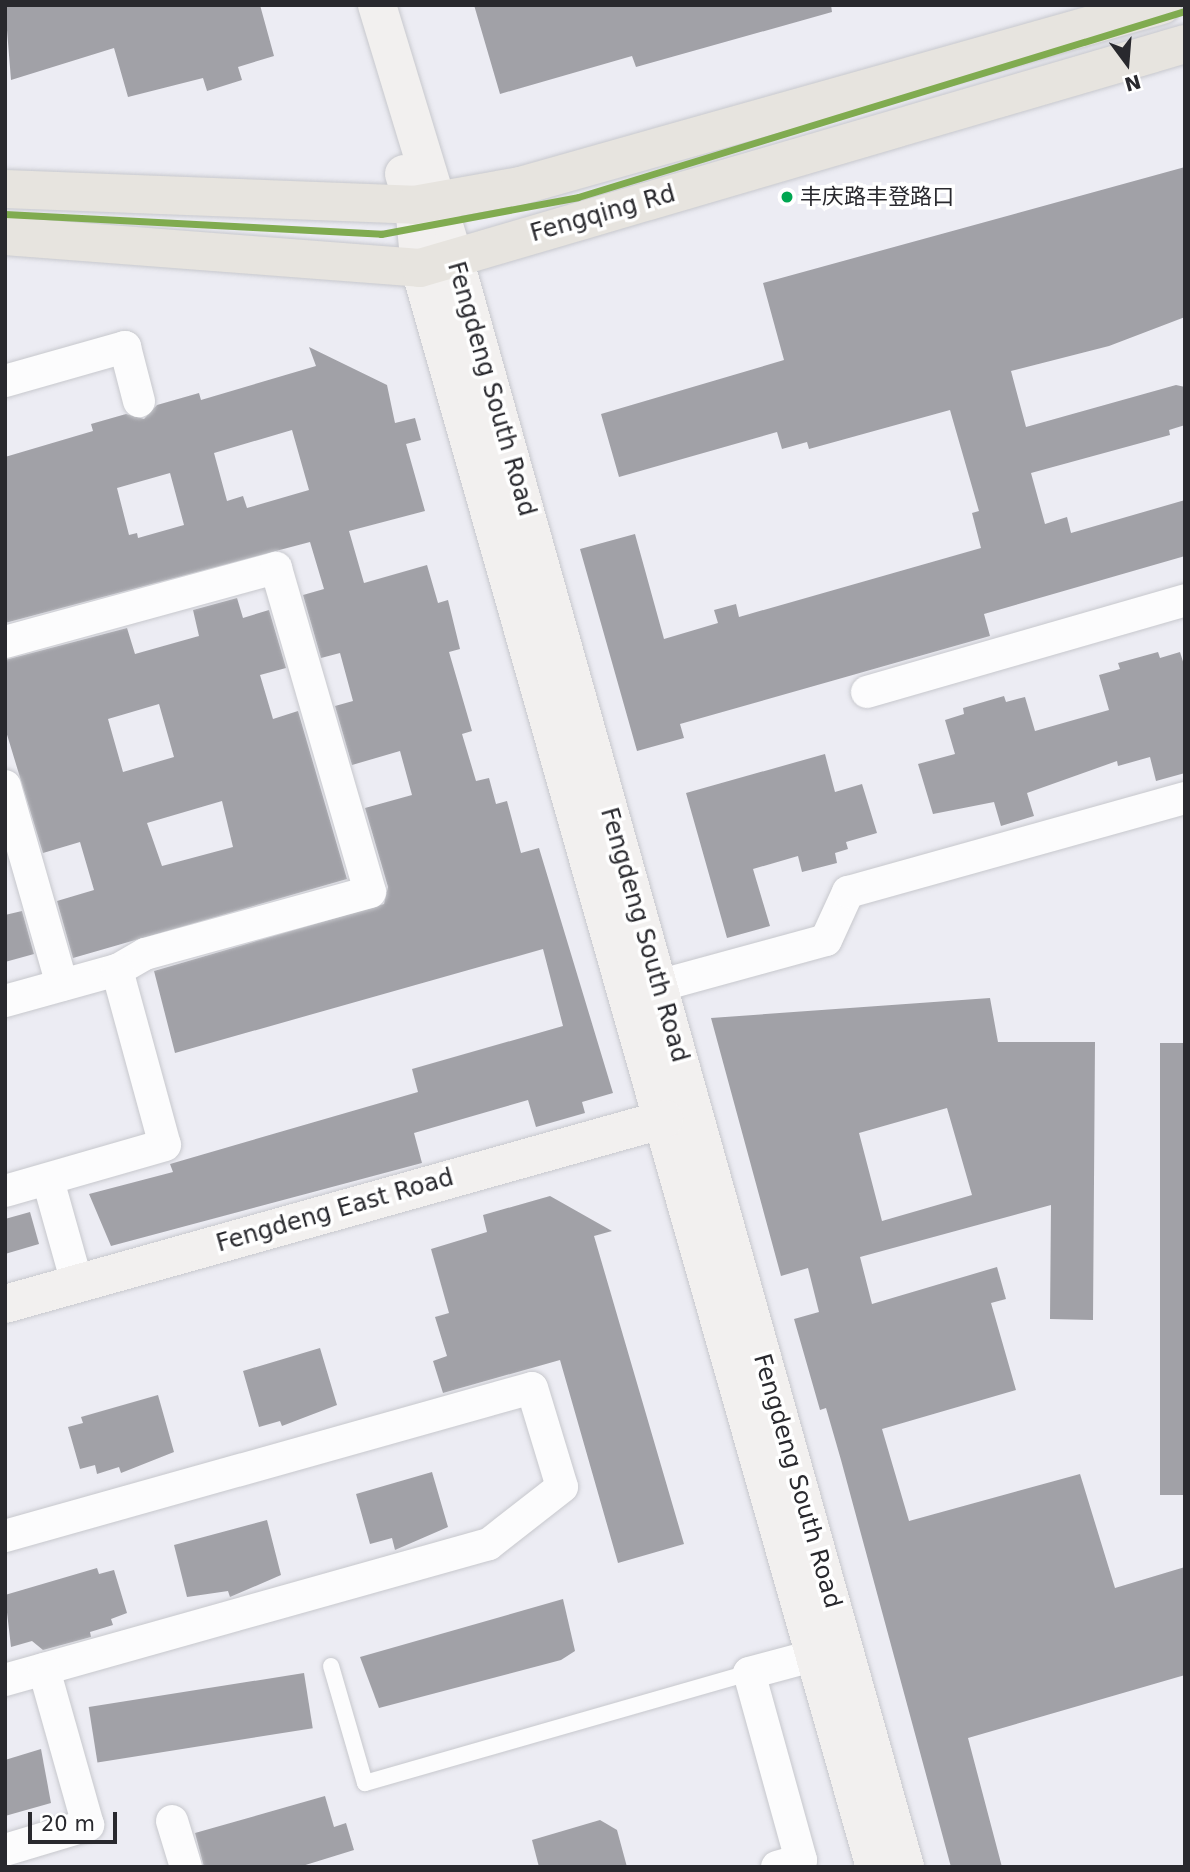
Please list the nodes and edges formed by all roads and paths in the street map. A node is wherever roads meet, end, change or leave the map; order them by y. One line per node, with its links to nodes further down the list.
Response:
1 (351, 5): 6 (street, Fengdeng South Road)
2 (377, 5): 6 (street, Fengdeng South Road)
3 (1162, 5): 6 (main road, Fengqing Rd)
4 (1185, 44): 8 (main road, Fengqing Rd)
5 (5, 189): 6 (main road, Fengqing Rd)
6 (425, 203): 8 (street, Fengdeng South Road)
7 (5, 236): 8 (main road, Fengqing Rd)
8 (437, 263): 18 (street, Fengdeng South Road); 20 (street, Fengdeng South Road)
9 (5, 381): 10 (street)
10 (139, 401)
11 (1185, 600): 13 (street)
12 (5, 642): 16 (street)
13 (867, 692)
14 (5, 786): 17 (street)
15 (1185, 798): 18 (street)
16 (117, 970): 17 (street); 21 (street)
17 (62, 985): 19 (street)
18 (658, 986): 36 (street, Fengdeng South Road)
19 (5, 1001)
20 (665, 1119): 23 (street, Fengdeng East Road); 26 (street, Fengdeng South Road)
21 (48, 1180): 22 (street); 23 (street)
22 (5, 1191)
23 (77, 1283): 24 (street, Fengdeng East Road)
24 (5, 1304)
25 (5, 1536): 28 (street)
26 (816, 1655): 29 (street); 35 (street, Fengdeng South Road)
27 (331, 1666): 29 (lane)
28 (44, 1669): 30 (street); 32 (street)
29 (749, 1673): 34 (street)
30 (5, 1680)
31 (172, 1821): 33 (street)
32 (5, 1850)
33 (186, 1867)
34 (777, 1867)
35 (875, 1867)
36 (905, 1867)

